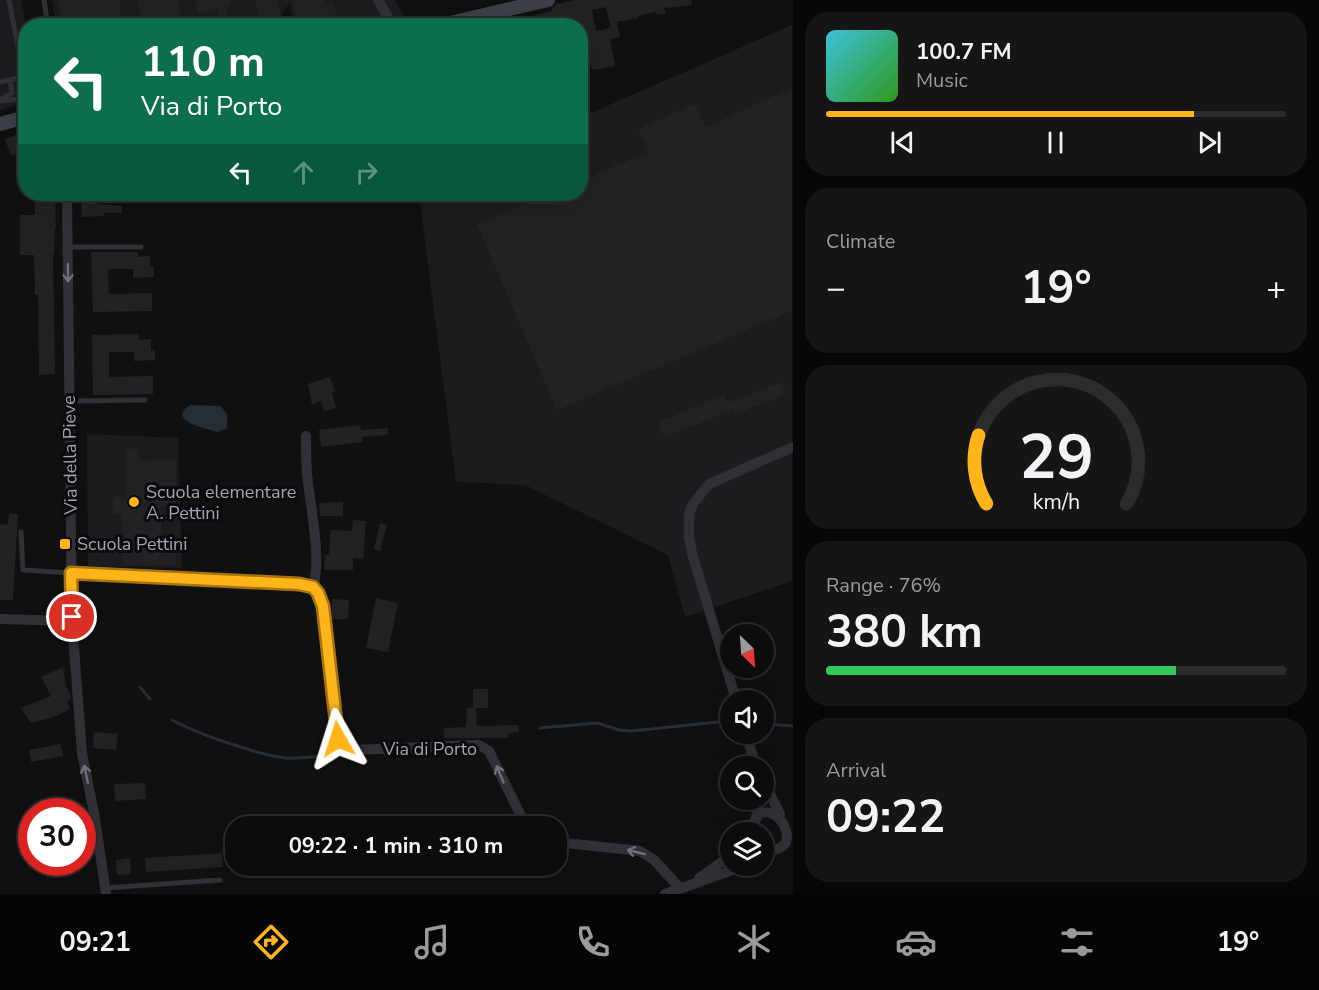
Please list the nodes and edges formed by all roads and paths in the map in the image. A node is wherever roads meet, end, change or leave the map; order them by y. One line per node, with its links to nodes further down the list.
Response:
1 (9, 0): 8 (lane)
2 (44, 0): 5 (lane)
3 (378, 0): 6 (street)
4 (548, 0): 7 (main road)
5 (47, 18)
6 (388, 18)
7 (471, 18)
8 (18, 53)
9 (18, 78): 10 (lane)
10 (10, 80): 11 (lane); 13 (lane)
11 (0, 82)
12 (18, 99): 13 (lane)
13 (0, 101)
14 (18, 119): 15 (main road)
15 (0, 124)
16 (67, 201): 17 (street, Via della Pieve)
17 (68, 246): 18 (lane); 19 (street, Via della Pieve, one-way to 19)
18 (141, 247)
19 (70, 400): 20 (lane); 24 (street, Via della Pieve)
20 (145, 400)
21 (306, 435): 25 (street, Via di Porto)
22 (792, 447): 28 (street)
23 (21, 532): 24 (lane)
24 (71, 573): 25 (street); 27 (street, Via della Pieve)
25 (313, 587): 30 (street, Via di Porto, one-way to 25)
26 (0, 619): 27 (street)
27 (72, 621): 40 (street, Via della Pieve, one-way to 27)
28 (733, 690)
29 (774, 798): 31 (street)
30 (521, 816)
31 (785, 816): 32 (street); 33 (street)
32 (758, 822)
33 (790, 838): 35 (street)
34 (567, 843): 39 (street, one-way to 34)
35 (776, 849)
36 (720, 862): 39 (street)
37 (720, 874): 39 (street)
38 (220, 880): 40 (lane)
39 (683, 886): 41 (street)
40 (106, 891)
41 (665, 894)

